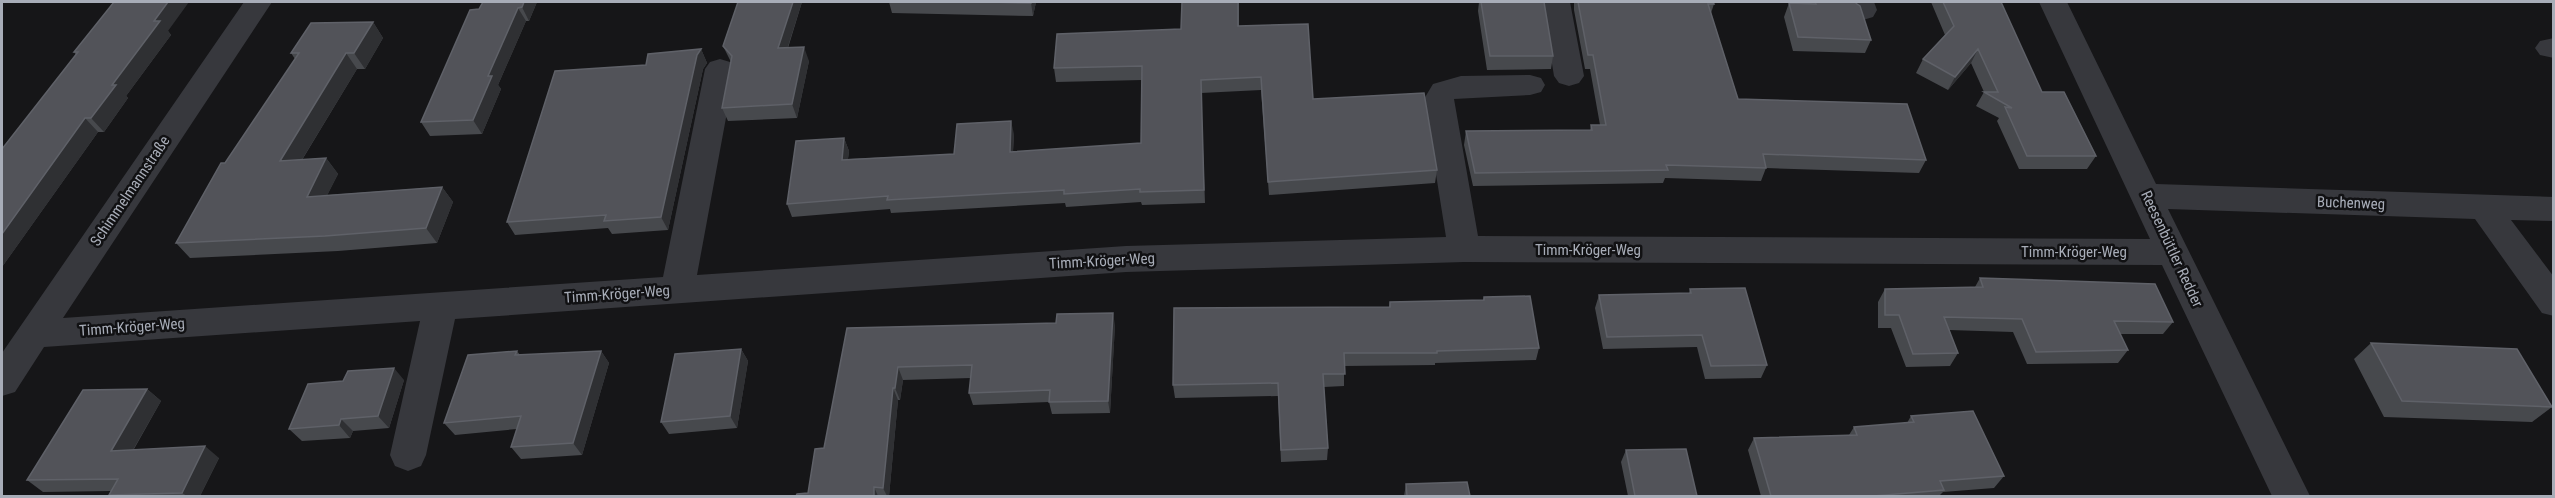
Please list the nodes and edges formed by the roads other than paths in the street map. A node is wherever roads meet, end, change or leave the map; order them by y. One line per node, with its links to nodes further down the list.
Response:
1 (258, 2): 15 (street, Schimmelmannstraße)
2 (1556, 2): 5 (street)
3 (2054, 2): 7 (street, Reesenbüttler Redder)
4 (720, 69): 12 (street)
5 (1569, 76)
6 (1530, 85): 10 (street)
7 (2148, 196): 8 (street, Buchenweg); 11 (street, Reesenbüttler Redder)
8 (2484, 207): 9 (street, Buchenweg); 13 (street)
9 (2553, 209)
10 (1464, 249): 11 (street, Timm-Kröger-Weg); 12 (street, Timm-Kröger-Weg)
11 (2174, 252): 18 (street, Reesenbüttler Redder)
12 (677, 290): 14 (street, Timm-Kröger-Weg)
13 (2553, 303)
14 (441, 306): 15 (street, Timm-Kröger-Weg); 17 (street)
15 (33, 334): 16 (street, Schimmelmannstraße)
16 (2, 381)
17 (408, 455)
18 (2291, 496)

